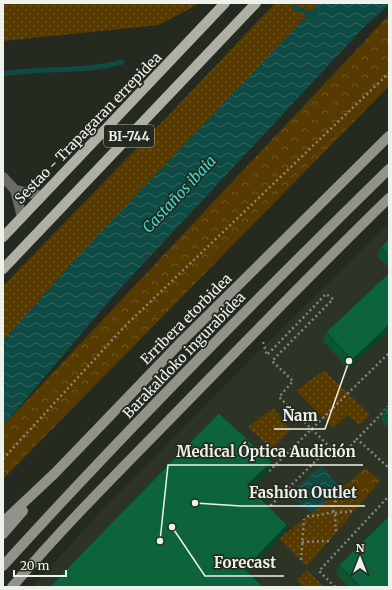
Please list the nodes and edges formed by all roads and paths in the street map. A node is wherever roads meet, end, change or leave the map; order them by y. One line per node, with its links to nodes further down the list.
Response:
1 (225, 3): 8 (main road, Sestao - Trapagaran errepidea / BI-744)
2 (256, 3): 12 (main road, BI-744)
3 (389, 73): 19 (path)
4 (389, 136): 22 (street, Erribera etorbidea)
5 (389, 169): 36 (street, Barakaldoko ingurabidea)
6 (3, 177): 7 (lane)
7 (16, 190): 8 (lane); 10 (lane)
8 (42, 196): 10 (main road, Sestao - Trapagaran errepidea / BI-744)
9 (389, 198): 13 (street)
10 (22, 217): 11 (main road, Sestao - Trapagaran errepidea / BI-744)
11 (3, 237)
12 (3, 269)
13 (259, 328): 16 (path); 37 (street)
14 (389, 353): 16 (path)
15 (389, 406): 17 (path)
16 (311, 429): 18 (path); 21 (path)
17 (357, 440): 18 (path); 20 (path)
18 (330, 447): 27 (path)
19 (3, 460)
20 (389, 468)
21 (269, 471)
22 (55, 473): 30 (street, Erribera etorbidea); 32 (street)
23 (341, 489): 26 (path)
24 (389, 496): 38 (path)
25 (354, 511): 26 (path)
26 (334, 512): 28 (path); 31 (path)
27 (263, 513)
28 (307, 516)
29 (304, 519): 34 (path)
30 (3, 522)
31 (336, 533)
32 (3, 534)
33 (329, 541): 34 (path)
34 (302, 542): 35 (path)
35 (301, 560)
36 (3, 566)
37 (12, 587)
38 (335, 587)

